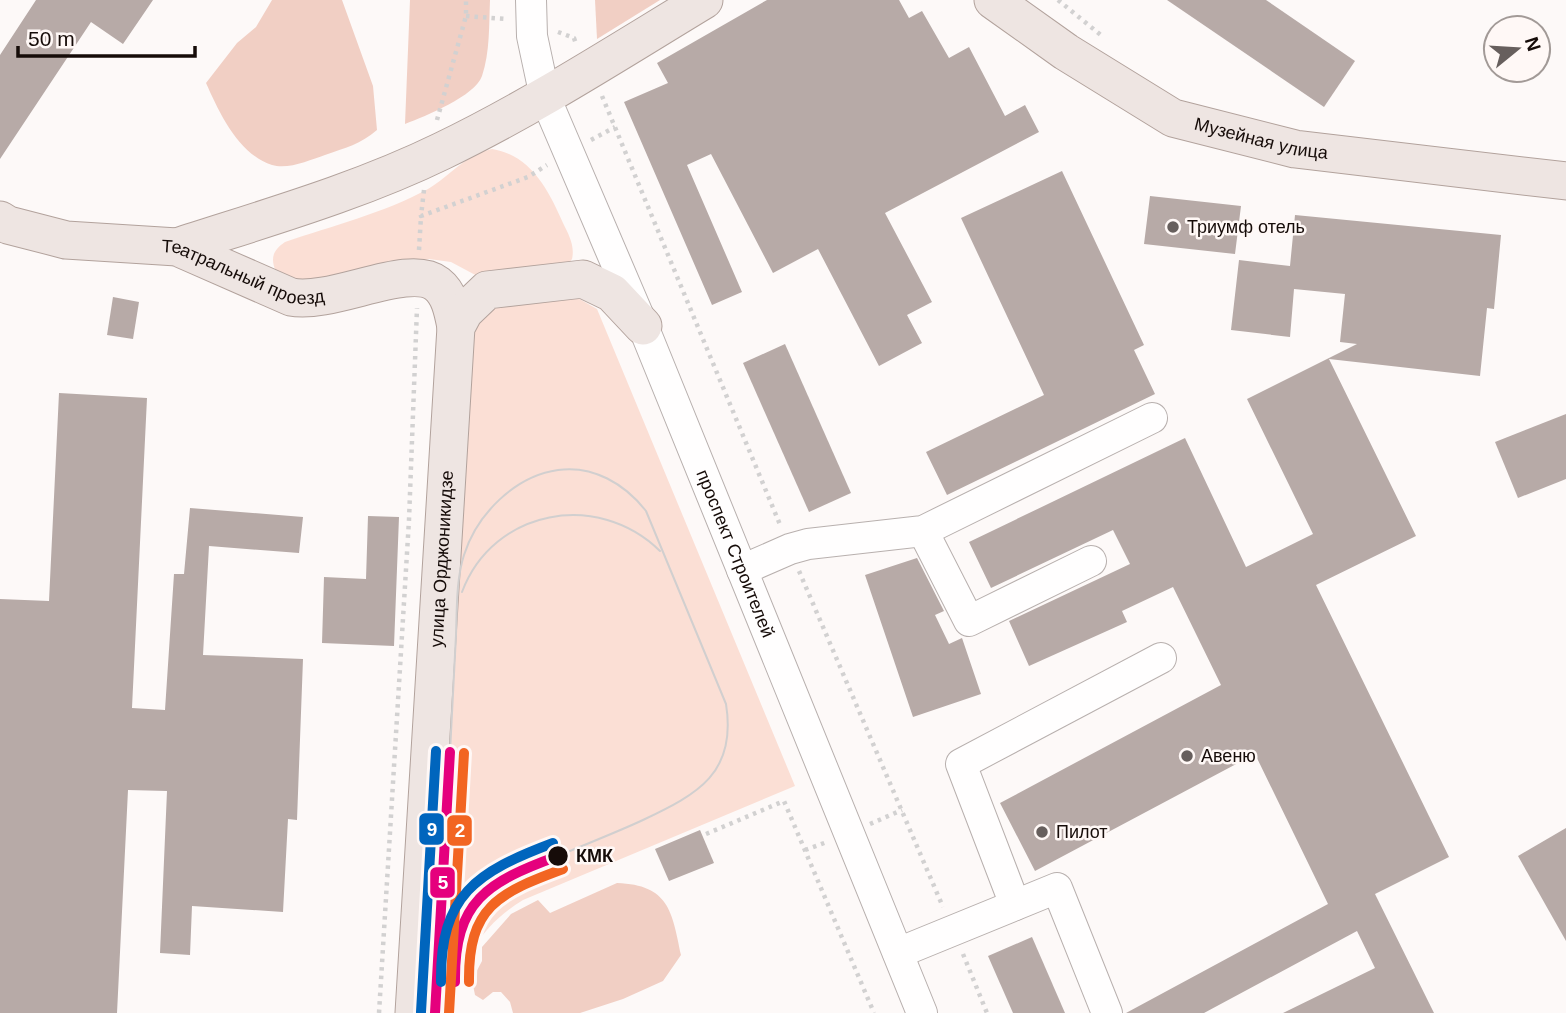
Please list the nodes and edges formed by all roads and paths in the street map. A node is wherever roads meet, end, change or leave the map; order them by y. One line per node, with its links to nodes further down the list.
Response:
1 (531, 0): 8 (street, проспект Строителей)
2 (705, 0): 7 (main road)
3 (993, 0): 9 (main road, Музейная улица)
4 (1058, 0): 6 (path)
5 (552, 29): 7 (path)
6 (1103, 38)
7 (589, 70): 8 (main road); 18 (path)
8 (544, 97): 12 (main road); 14 (street, проспект Строителей)
9 (1566, 181)
10 (421, 216): 13 (path)
11 (0, 220): 12 (main road, Театральный проезд)
12 (177, 247): 13 (main road, Театральный проезд)
13 (418, 276): 15 (main road); 26 (path)
14 (643, 326): 15 (main road); 20 (street, проспект Строителей)
15 (456, 327): 27 (main road, улица Орджоникидзе)
16 (1152, 418): 17 (street)
17 (923, 531): 18 (street); 19 (street)
18 (790, 549): 20 (street); 24 (path)
19 (1091, 561)
20 (742, 570): 25 (street, проспект Строителей)
21 (1161, 659): 23 (street)
22 (706, 834): 28 (path)
23 (1015, 905): 24 (street); 31 (street)
24 (953, 930): 25 (street); 30 (path)
25 (898, 953): 29 (street, проспект Строителей)
26 (379, 1013)
27 (414, 1013)
28 (874, 1013)
29 (922, 1013)
30 (987, 1013)
31 (1107, 1013)

